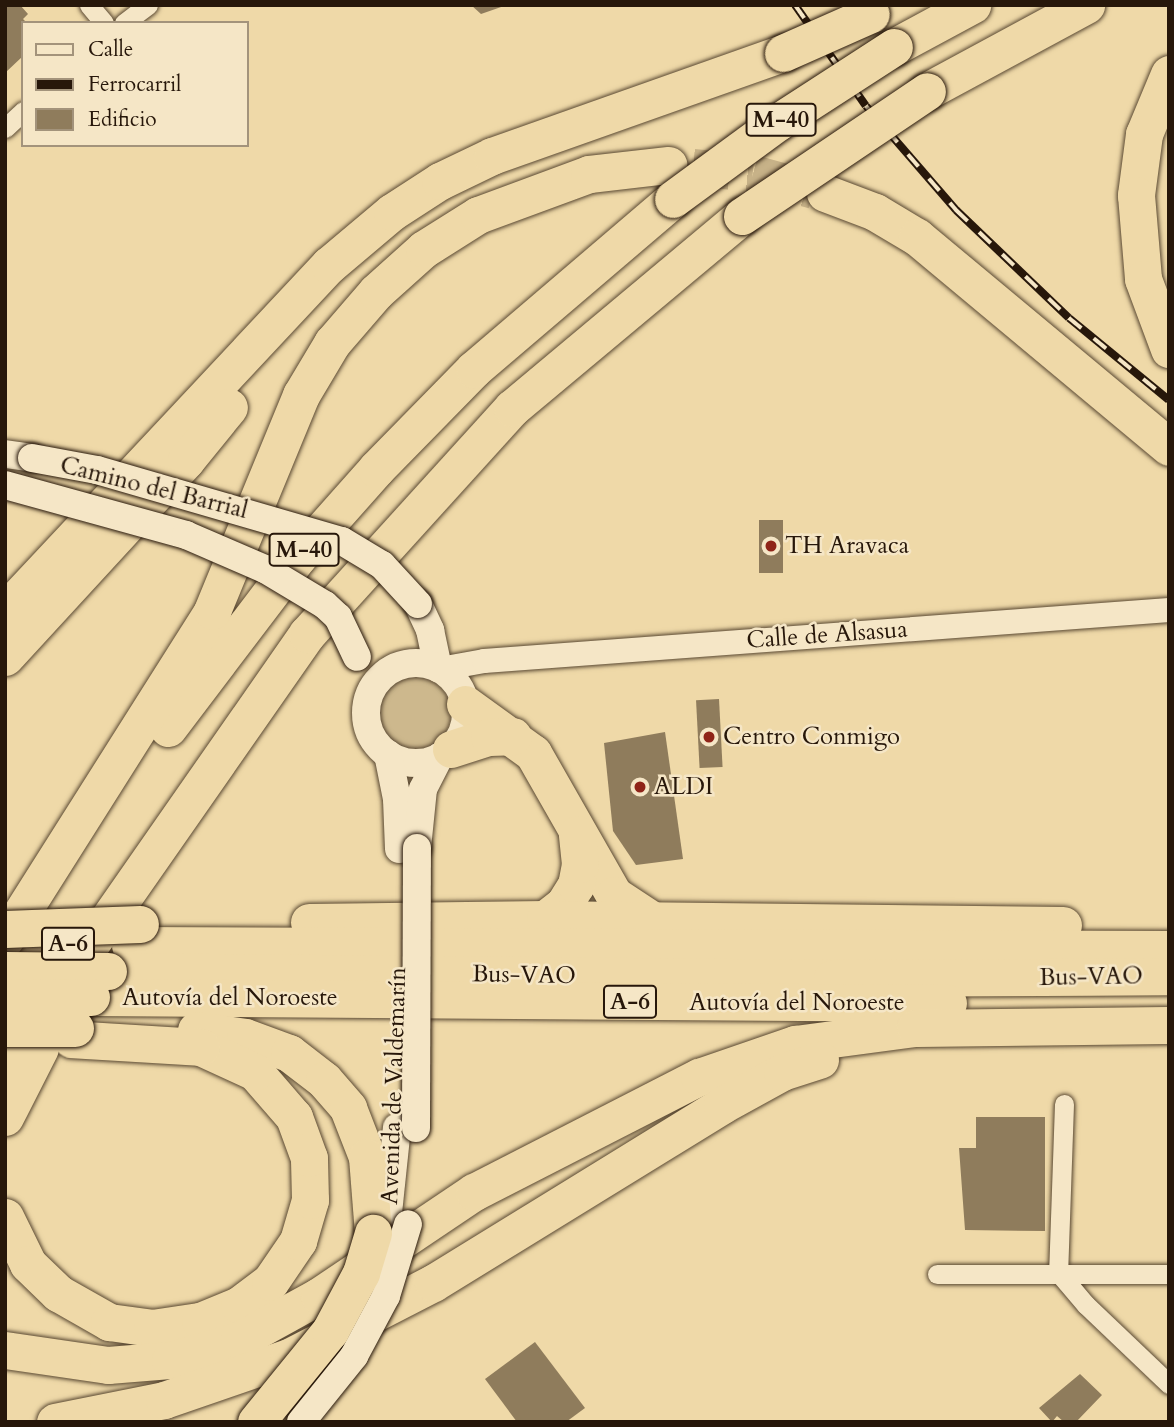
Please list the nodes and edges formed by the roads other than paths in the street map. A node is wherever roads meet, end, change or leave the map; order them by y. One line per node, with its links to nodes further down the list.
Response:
1 (89, 5): 6 (street)
2 (148, 5): 7 (street)
3 (972, 5): 11 (highway, M-40, bridge)
4 (1086, 5): 28 (highway, M-40, bridge)
5 (881, 10): 13 (highway, bridge)
6 (102, 21)
7 (127, 21)
8 (1169, 74): 14 (highway)
9 (21, 113): 10 (street)
10 (5, 128)
11 (670, 182): 35 (highway); 37 (highway, M-40)
12 (825, 193): 15 (highway)
13 (352, 248): 19 (highway); 20 (highway)
14 (1169, 349)
15 (1169, 447)
16 (18, 456): 22 (main road, Camino del Barrial, bridge)
17 (5, 485): 23 (main road, Camino del Barrial, bridge)
18 (1169, 610): 21 (street, Calle de Alsasua)
19 (5, 611)
20 (5, 657)
21 (484, 661): 22 (street, Calle de Alsasua); 24 (street)
22 (439, 669): 23 (main road); 24 (main road)
23 (368, 698): 27 (main road)
24 (464, 699): 25 (highway); 26 (main road)
25 (513, 736): 26 (highway); 29 (highway)
26 (445, 753): 27 (main road); 30 (main road, Avenida de Valdemarín)
27 (388, 754): 30 (main road, Avenida de Valdemarín)
28 (215, 760): 47 (highway, M-40); 49 (highway)
29 (575, 823): 31 (highway); 32 (highway)
30 (408, 848): 51 (main road, Avenida de Valdemarín)
31 (545, 919): 32 (highway); 40 (highway)
32 (652, 920): 33 (highway)
33 (1169, 926)
34 (5, 929): 40 (highway, bridge)
35 (5, 941): 40 (highway, Autovía del Noroeste / A-6)
36 (1169, 949): 40 (highway, Autovía del Noroeste / A-6)
37 (5, 965)
38 (5, 970): 40 (highway, Bus-VAO, bridge)
39 (1169, 976): 40 (highway, Bus-VAO)
40 (102, 984): 41 (highway, Autovía del Noroeste / A-6, bridge); 42 (highway, Autovía del Noroeste / A-6); 44 (highway, bridge); 46 (highway); 50 (highway); 51 (highway)
41 (5, 998)
42 (1169, 1002)
43 (1169, 1025): 55 (highway)
44 (5, 1028)
45 (1169, 1037): 57 (highway)
46 (5, 1038)
47 (5, 1067)
48 (1064, 1104): 52 (street)
49 (5, 1117)
50 (5, 1217)
51 (389, 1230): 58 (highway, bridge); 59 (main road, Avenida de Valdemarín); 60 (main road, Avenida de Valdemarín, bridge)
52 (1058, 1272): 53 (street); 54 (street); 56 (street)
53 (937, 1274)
54 (1169, 1274)
55 (5, 1350)
56 (1169, 1384)
57 (55, 1422)
58 (256, 1422)
59 (265, 1422)
60 (301, 1422)

